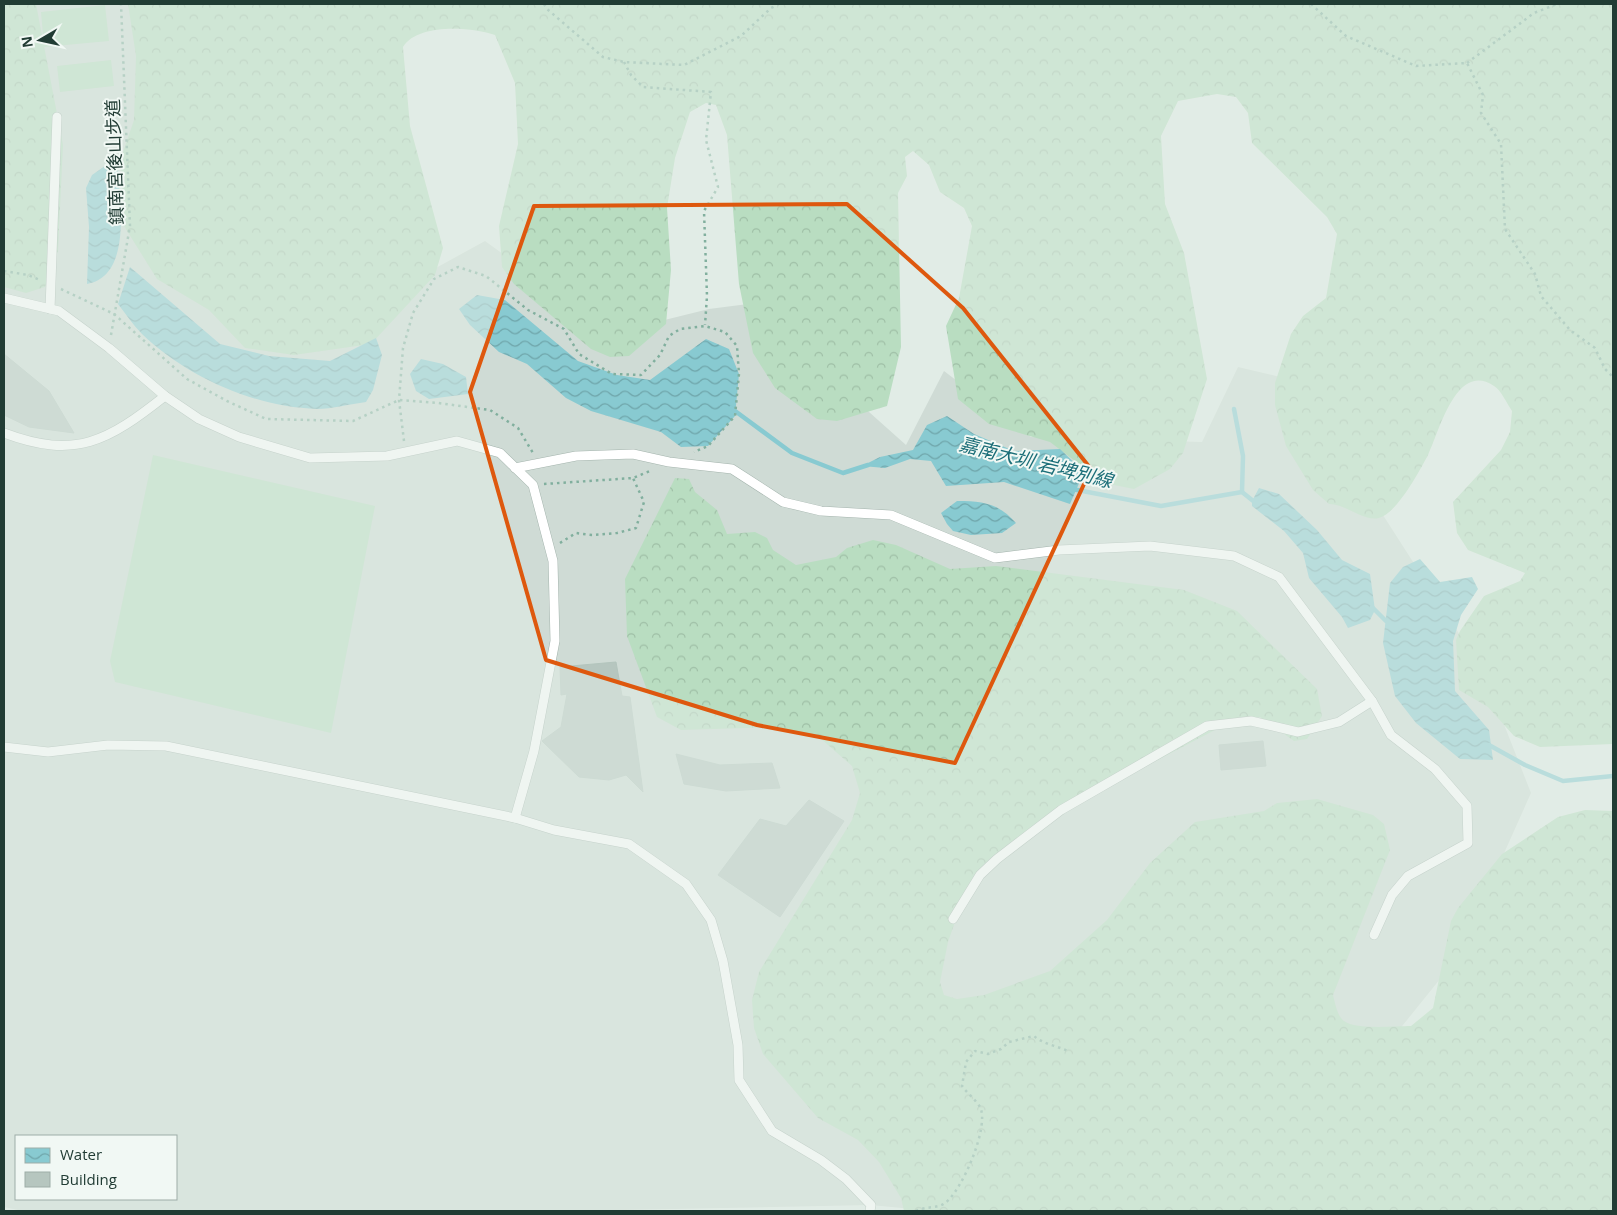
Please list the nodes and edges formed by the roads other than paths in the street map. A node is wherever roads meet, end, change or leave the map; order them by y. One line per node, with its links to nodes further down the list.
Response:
1 (57, 117): 3 (lane)
2 (4, 298): 3 (lane)
3 (50, 309): 4 (lane)
4 (165, 396): 5 (lane); 6 (lane)
5 (4, 433)
6 (515, 468): 7 (lane); 9 (lane)
7 (1372, 701): 10 (lane); 11 (lane)
8 (4, 747): 9 (lane)
9 (515, 818): 12 (lane)
10 (953, 919)
11 (1374, 934)
12 (870, 1211)

